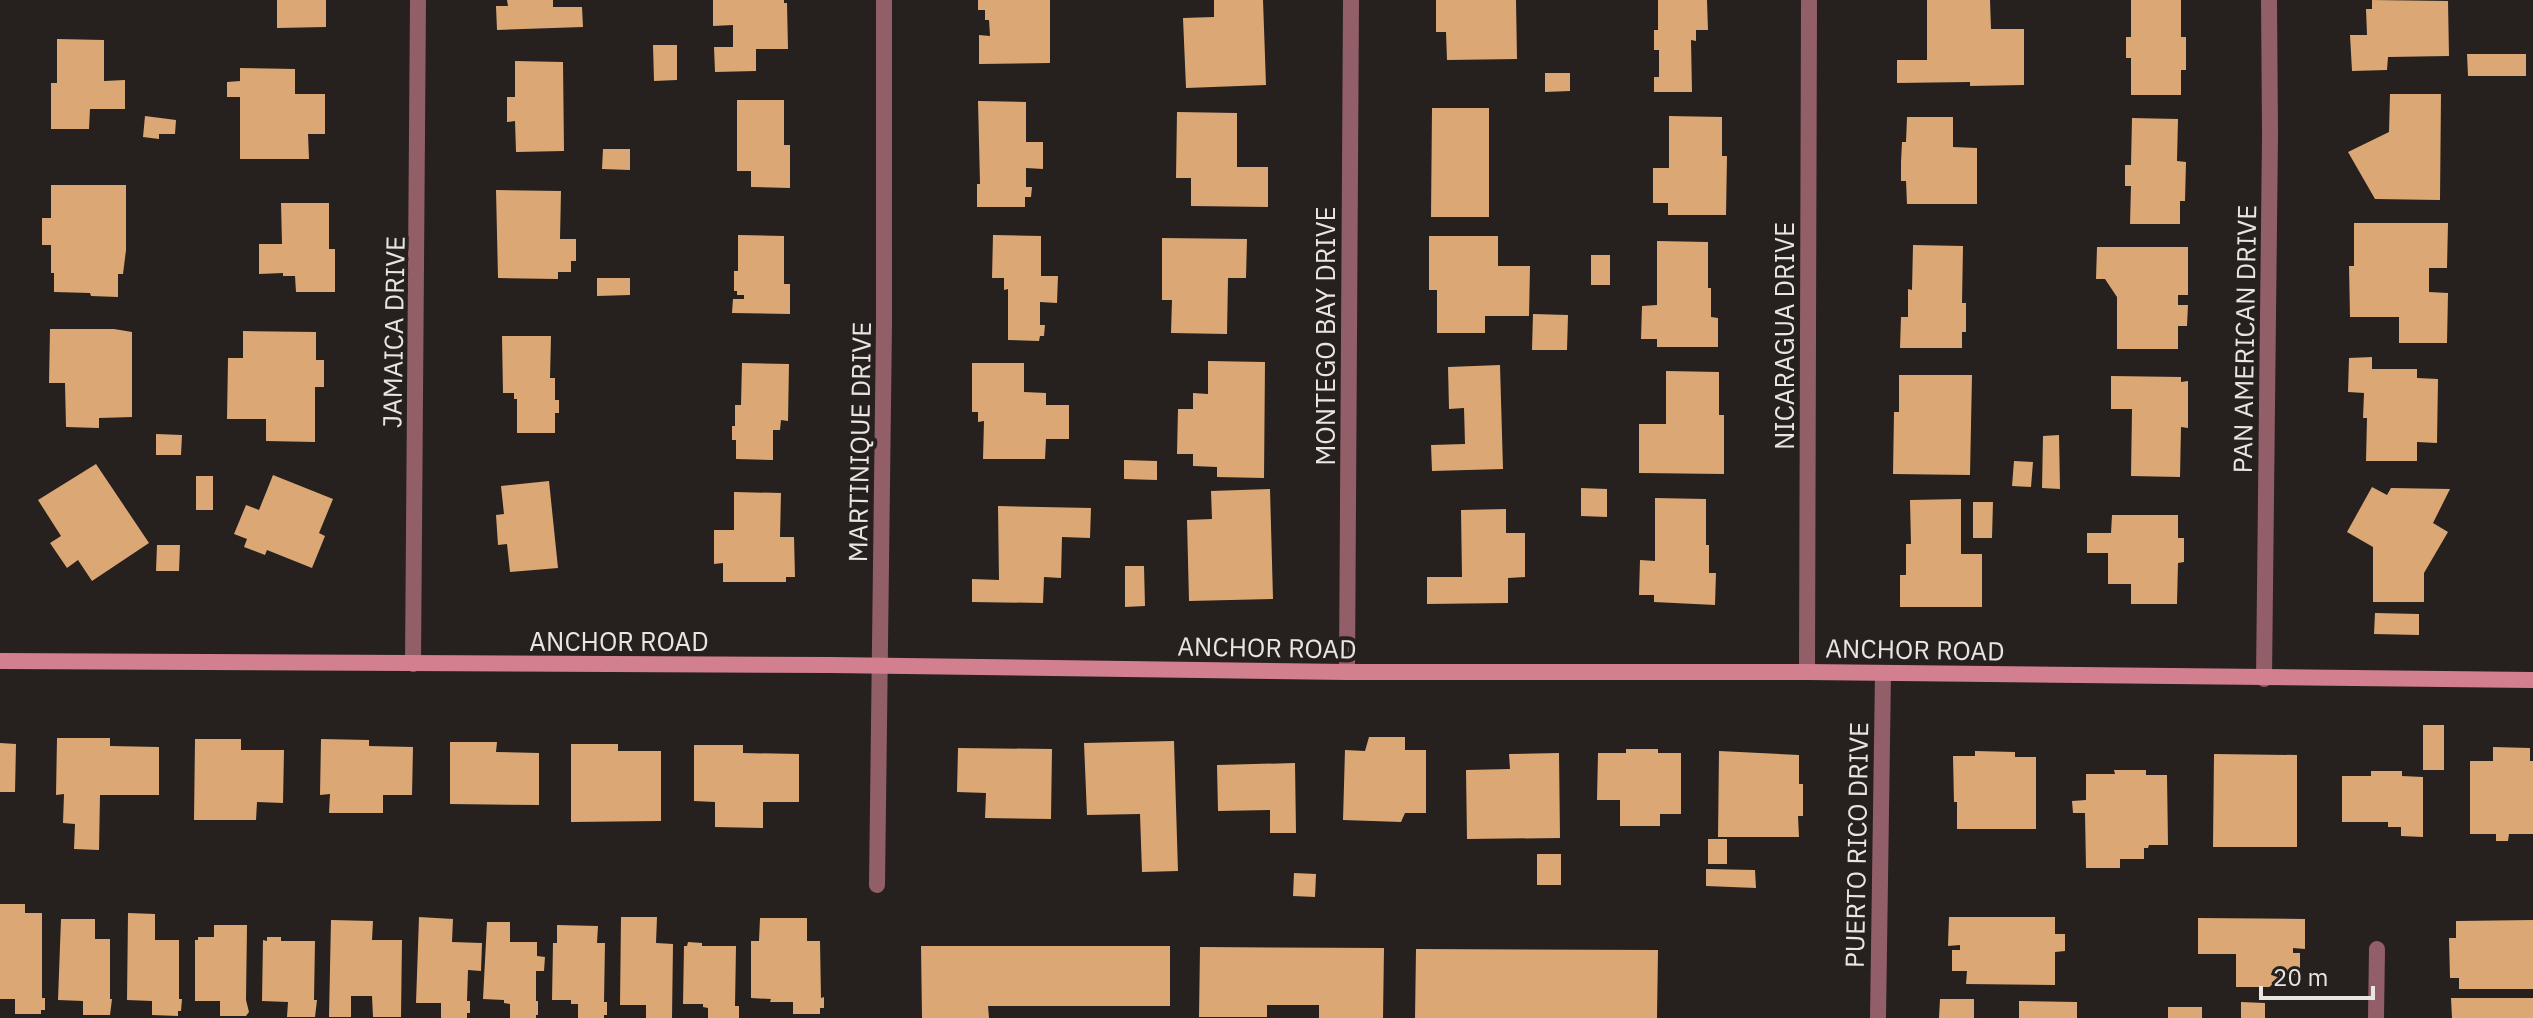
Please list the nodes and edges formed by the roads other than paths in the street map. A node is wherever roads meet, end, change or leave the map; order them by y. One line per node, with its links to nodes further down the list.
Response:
1 (418, 0): 7 (street, JAMAICA DRIVE)
2 (884, 0): 8 (street, MARTINIQUE DRIVE)
3 (1351, 0): 9 (street, MONTEGO BAY DRIVE)
4 (1809, 0): 10 (street, NICARAGUA DRIVE)
5 (2269, 0): 12 (street, PAN AMERICAN DRIVE)
6 (0, 661): 7 (street, ANCHOR ROAD)
7 (413, 664): 8 (street, ANCHOR ROAD)
8 (879, 667): 9 (street, ANCHOR ROAD); 14 (street, MARTINIQUE DRIVE)
9 (1347, 672): 10 (street, ANCHOR ROAD)
10 (1807, 672): 11 (street, ANCHOR ROAD)
11 (1883, 673): 12 (street, ANCHOR ROAD); 16 (street, PUERTO RICO DRIVE)
12 (2264, 679): 13 (street, ANCHOR ROAD)
13 (2533, 680)
14 (877, 885)
15 (2377, 949): 17 (street)
16 (1878, 1018)
17 (2376, 1018)

